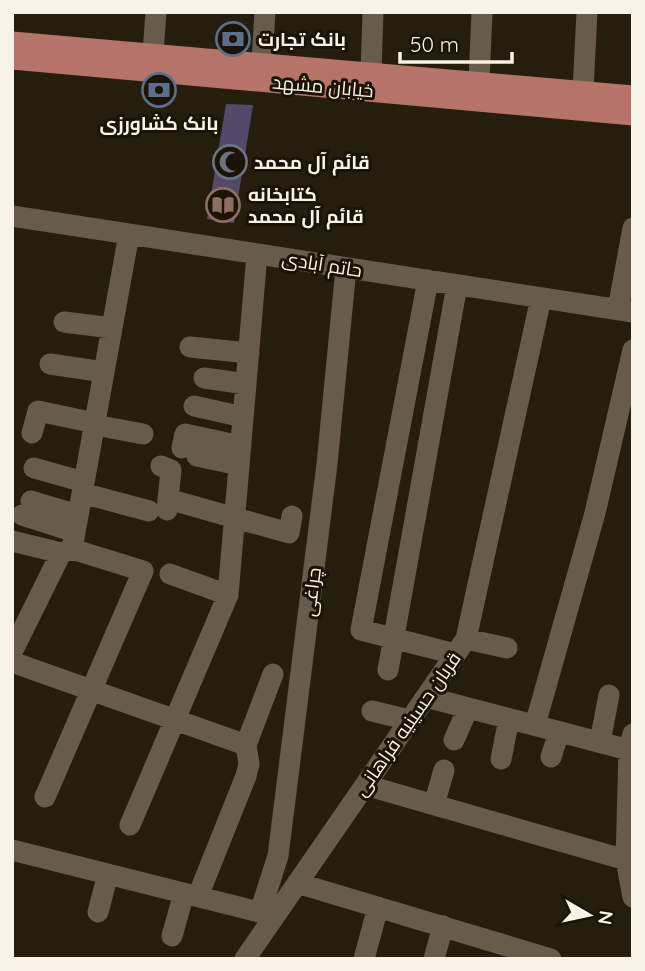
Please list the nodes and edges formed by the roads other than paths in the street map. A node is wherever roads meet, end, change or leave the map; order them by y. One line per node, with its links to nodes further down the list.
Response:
1 (156, 12): 7 (street)
2 (265, 12): 9 (street)
3 (373, 12): 10 (street)
4 (482, 12): 11 (street)
5 (587, 12): 12 (street)
6 (12, 42): 7 (main road, خیابان مشهد)
7 (153, 53): 9 (main road, خیابان مشهد)
8 (12, 59): 14 (main road, خیابان مشهد)
9 (262, 62): 10 (main road, خیابان مشهد)
10 (371, 72): 11 (main road, خیابان مشهد)
11 (479, 81): 12 (main road, خیابان مشهد)
12 (583, 90): 13 (main road, خیابان مشهد)
13 (633, 96)
14 (633, 115)
15 (12, 216): 17 (street, حاتم آبادی)
16 (633, 228): 23 (street)
17 (129, 234): 18 (street, حاتم آبادی); 25 (street)
18 (257, 254): 19 (street, حاتم آبادی); 28 (street)
19 (346, 268): 20 (street, حاتم آبادی); 87 (street, چراغی)
20 (428, 280): 21 (street, حاتم آبادی); 51 (street)
21 (457, 285): 22 (street, حاتم آبادی); 51 (street)
22 (541, 298): 23 (street, حاتم آبادی); 52 (street, قربان حسینیه فراهانی)
23 (625, 311)
24 (64, 322): 25 (street)
25 (112, 328): 30 (street)
26 (190, 347): 28 (street)
27 (633, 349): 66 (street)
28 (248, 353): 32 (street)
29 (50, 364): 30 (street)
30 (104, 372): 35 (street)
31 (204, 377): 32 (street)
32 (246, 384): 34 (street)
33 (194, 406): 34 (street)
34 (243, 417): 39 (street)
35 (95, 424): 36 (street); 37 (street); 42 (street)
36 (32, 433)
37 (143, 434)
38 (189, 452): 39 (street)
39 (240, 456): 45 (street)
40 (160, 467): 43 (street)
41 (34, 468): 42 (street)
42 (83, 487): 43 (street); 47 (street)
43 (161, 507): 45 (street)
44 (27, 508): 47 (street)
45 (235, 516): 46 (street); 50 (street)
46 (292, 516)
47 (71, 537): 48 (street); 54 (street); 58 (street)
48 (12, 541)
49 (170, 574): 50 (street)
50 (228, 594): 64 (street)
51 (394, 639): 52 (street); 56 (street)
52 (460, 647): 53 (street); 60 (street, قربان حسینیه فراهانی)
53 (507, 648)
54 (12, 652)
55 (12, 662): 58 (street)
56 (388, 670)
57 (273, 674): 71 (street)
58 (91, 690): 64 (street); 76 (street)
59 (609, 695): 69 (street)
60 (426, 697): 61 (street); 65 (street, قربان حسینیه فراهانی)
61 (468, 708): 63 (street); 68 (street)
62 (372, 711): 65 (street)
63 (509, 719): 66 (street); 73 (street)
64 (175, 720): 71 (street); 78 (street)
65 (410, 720): 75 (street, قربان حسینیه فراهانی)
66 (535, 725): 67 (street)
67 (559, 732): 69 (street); 72 (street)
68 (454, 740)
69 (600, 742): 70 (street)
70 (631, 742): 80 (street)
71 (246, 745): 83 (street)
72 (551, 757)
73 (501, 759)
74 (444, 770): 77 (street)
75 (365, 785): 77 (street); 82 (street, قربان حسینیه فراهانی)
76 (45, 797)
77 (434, 805): 80 (street)
78 (130, 825)
79 (12, 850): 81 (street)
80 (626, 860): 84 (street)
81 (108, 874): 83 (street); 86 (street)
82 (297, 883): 85 (street); 87 (street, قربان حسینیه فراهانی)
83 (191, 895): 87 (street); 89 (street)
84 (633, 897)
85 (378, 907): 88 (street); 92 (street)
86 (98, 912)
87 (267, 914): 91 (street, قربان حسینیه فراهانی)
88 (443, 926): 90 (street); 93 (street)
89 (172, 936)
90 (528, 956): 94 (street)
91 (245, 959)
92 (364, 959)
93 (433, 959)
94 (551, 959)

